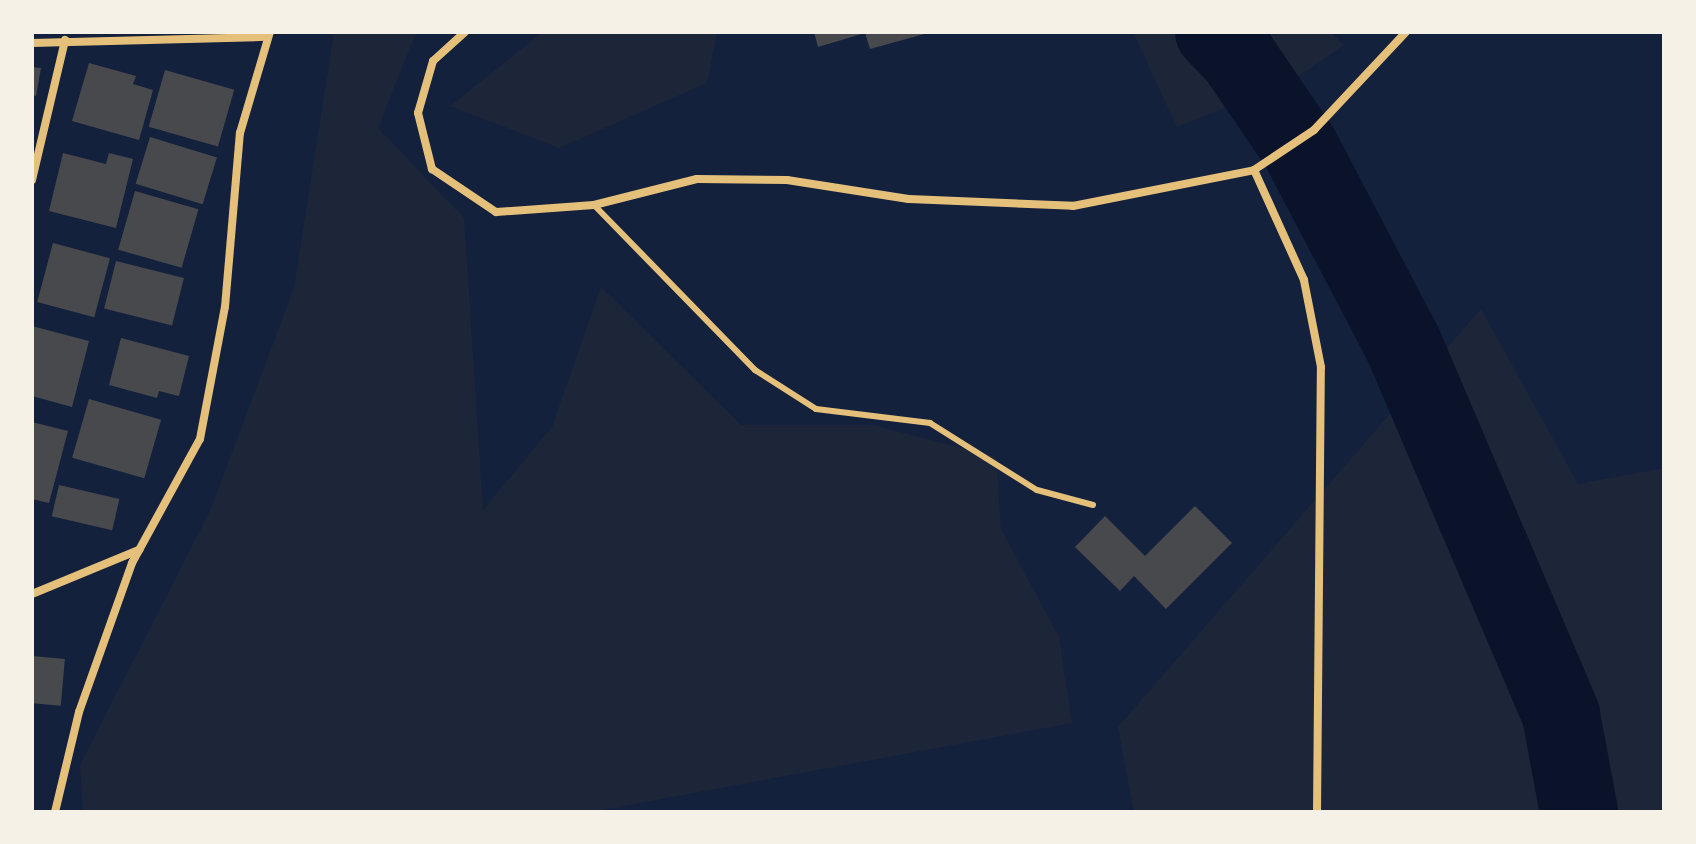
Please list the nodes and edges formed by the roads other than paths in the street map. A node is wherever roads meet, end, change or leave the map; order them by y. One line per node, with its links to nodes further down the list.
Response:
1 (465, 32): 8 (street)
2 (1406, 32): 6 (street)
3 (268, 34): 4 (street); 10 (street)
4 (65, 40): 5 (street); 7 (street)
5 (32, 43)
6 (1254, 170): 8 (street); 13 (street)
7 (32, 180)
8 (594, 205): 9 (lane)
9 (1093, 505)
10 (140, 550): 11 (street); 12 (street)
11 (32, 594)
12 (55, 812)
13 (1317, 812)

